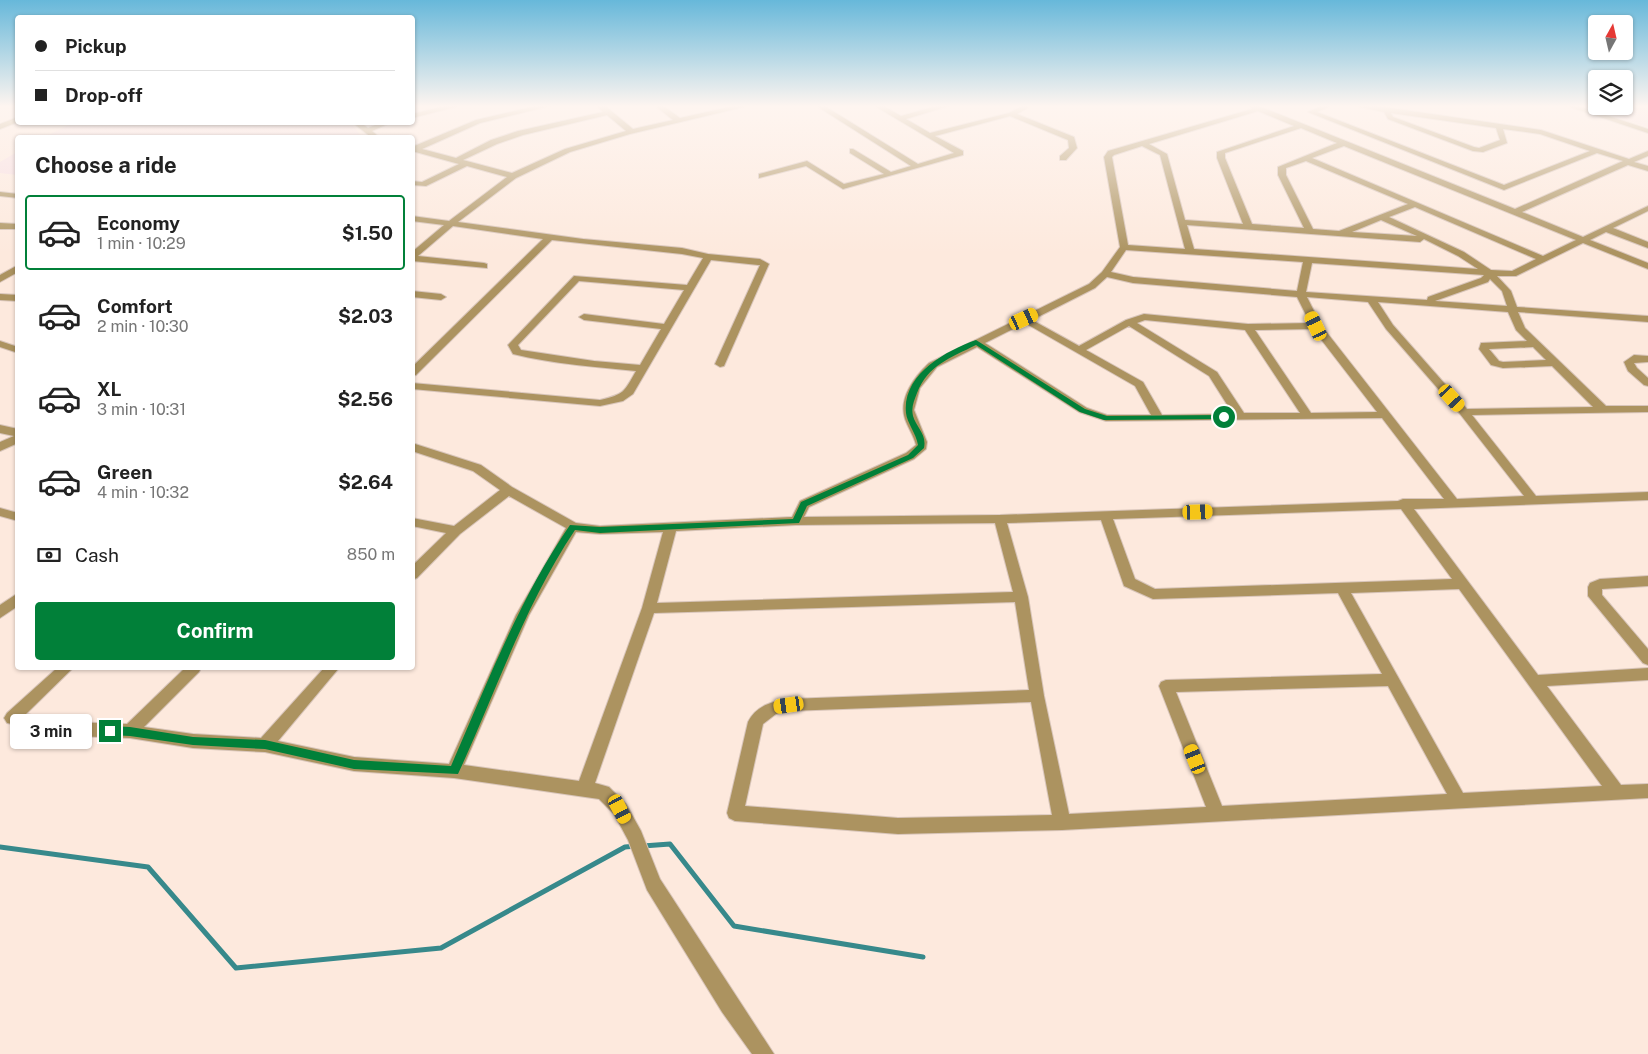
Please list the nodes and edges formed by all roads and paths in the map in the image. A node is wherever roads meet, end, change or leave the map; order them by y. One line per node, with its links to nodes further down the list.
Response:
1 (435, 154): 19 (street)
2 (470, 154): 19 (street)
3 (563, 154): 25 (street)
4 (858, 154): 24 (street)
5 (897, 154): 22 (street)
6 (956, 154): 22 (street)
7 (1067, 154): 17 (street)
8 (1110, 154): 51 (street)
9 (1163, 154): 37 (street)
10 (1221, 154): 40 (street)
11 (1316, 154): 18 (street)
12 (1372, 154): 32 (street)
13 (1418, 154): 14 (street)
14 (1588, 154)
15 (1609, 154): 20 (street)
16 (1645, 154): 20 (street)
17 (1063, 158)
18 (1306, 158): 30 (street); 44 (street)
19 (458, 160): 21 (street)
20 (1628, 161): 23 (street); 32 (street)
21 (467, 163): 25 (street); 27 (street)
22 (917, 167): 24 (street)
23 (1648, 169)
24 (890, 174): 26 (street)
25 (513, 176): 38 (street)
26 (762, 176)
27 (415, 184)
28 (0, 194): 29 (street)
29 (15, 196)
30 (1416, 204): 34 (street); 56 (street)
31 (1648, 208): 33 (street)
32 (1516, 212): 48 (street)
33 (1638, 213): 35 (street); 43 (street)
34 (1380, 217): 45 (street); 49 (street)
35 (1648, 217)
36 (415, 218): 38 (street)
37 (1183, 222): 40 (street); 52 (street)
38 (453, 223): 47 (street); 53 (street)
39 (0, 226): 41 (street)
40 (1248, 226): 44 (street)
41 (15, 227)
42 (15, 228): 46 (street)
43 (1605, 228): 48 (street); 50 (street)
44 (1310, 231): 45 (street)
45 (1340, 233): 49 (street)
46 (0, 235)
47 (549, 238): 54 (street); 89 (street)
48 (1581, 239): 56 (street); 59 (street)
49 (1427, 240): 61 (street)
50 (1648, 245)
51 (1124, 248): 52 (street); 62 (street)
52 (1190, 252): 57 (street)
53 (415, 255)
54 (708, 257): 64 (street); 86 (street)
55 (415, 258): 58 (street)
56 (1542, 259): 61 (street)
57 (1308, 260): 61 (street); 66 (street)
58 (484, 266)
59 (1648, 266)
60 (15, 270): 63 (street)
61 (1489, 273): 71 (street); 72 (street)
62 (1105, 274): 66 (street); 74 (street)
63 (0, 279)
64 (691, 288): 78 (street); 88 (street)
65 (415, 294): 68 (street)
66 (1302, 294): 70 (street); 77 (street)
67 (0, 297): 69 (street)
68 (441, 297)
69 (15, 298)
70 (1370, 298): 71 (street); 94 (street)
71 (1421, 302): 72 (street)
72 (1512, 309): 75 (street); 82 (street)
73 (584, 317): 78 (street)
74 (1024, 319): 80 (street); 84 (street)
75 (1648, 319)
76 (1129, 322): 79 (street); 84 (street); 96 (street)
77 (1316, 326): 79 (street); 95 (street)
78 (667, 327): 88 (street)
79 (1248, 327): 97 (street)
80 (976, 342): 98 (street); 113 (street)
81 (0, 344): 83 (street)
82 (1534, 344): 87 (street); 87 (street)
83 (15, 349)
84 (1079, 350): 98 (street)
85 (1648, 359): 90 (street)
86 (720, 364)
87 (1555, 364): 93 (street)
88 (644, 368): 91 (street)
89 (415, 370)
90 (1648, 383)
91 (415, 386)
92 (1648, 409): 93 (street)
93 (1603, 410): 94 (street)
94 (1464, 412): 106 (street)
95 (1387, 415): 97 (street); 107 (street)
96 (1240, 416): 97 (street); 98 (street)
97 (1308, 416)
98 (1158, 418)
99 (0, 429): 100 (street)
100 (15, 432)
101 (15, 440): 102 (street)
102 (0, 447)
103 (415, 448): 104 (street)
104 (508, 490): 116 (street); 117 (street)
105 (1648, 496): 106 (street)
106 (1533, 500): 107 (street)
107 (1453, 502): 108 (street)
108 (1402, 503): 111 (street); 120 (street)
109 (0, 512): 110 (street)
110 (15, 516)
111 (1106, 516): 112 (street); 121 (street)
112 (1000, 519): 113 (street); 122 (street)
113 (796, 521): 115 (street)
114 (415, 523): 117 (street)
115 (671, 526): 116 (street); 124 (street)
116 (573, 527): 137 (street)
117 (456, 531): 118 (street)
118 (415, 572)
119 (1648, 581): 126 (street)
120 (1461, 584): 121 (street); 132 (street)
121 (1341, 587): 131 (street)
122 (1020, 597): 124 (street); 133 (street)
123 (15, 600): 125 (street)
124 (650, 608): 138 (street)
125 (0, 612)
126 (1648, 659)
127 (64, 670): 134 (street)
128 (192, 670): 135 (street)
129 (330, 670): 136 (street)
130 (1648, 674): 132 (street)
131 (1392, 680): 141 (street); 142 (street)
132 (1536, 681): 140 (street)
133 (1036, 696): 143 (street); 143 (street)
134 (6, 717): 135 (street)
135 (130, 731): 136 (street)
136 (265, 745): 137 (street)
137 (454, 771): 138 (street)
138 (585, 788): 144 (street)
139 (1648, 792): 140 (street)
140 (1617, 793): 141 (street)
141 (1459, 801): 142 (street)
142 (1217, 814): 143 (street)
143 (1062, 822)
144 (764, 1054)

